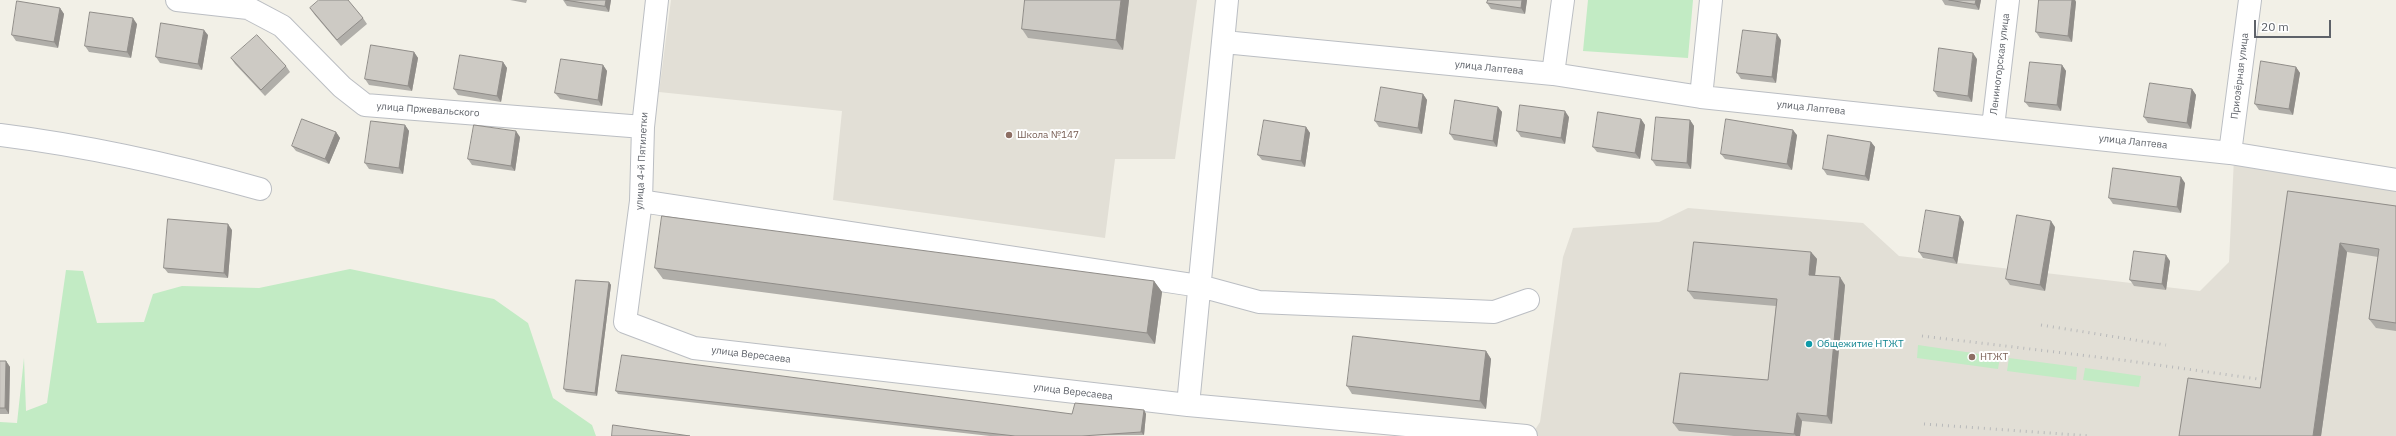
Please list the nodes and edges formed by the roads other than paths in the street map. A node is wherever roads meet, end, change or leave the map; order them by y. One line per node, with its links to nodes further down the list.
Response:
1 (177, 0): 11 (street, улица Пржевальского)
2 (657, 0): 11 (street, улица 4-й Пятилетки)
3 (1227, 0): 8 (street)
4 (1563, 0): 9 (street)
5 (1711, 0): 10 (street)
6 (2008, 0): 12 (street, Лениногорская улица)
7 (2250, 0): 14 (street, Приозёрная улица)
8 (1224, 42): 9 (street, улица Лаптева); 18 (street)
9 (1553, 74): 10 (street, улица Лаптева)
10 (1701, 97): 12 (street, улица Лаптева)
11 (643, 127): 17 (street, улица 4-й Пятилетки)
12 (1993, 127): 14 (street, улица Лаптева)
13 (0, 135): 16 (street)
14 (2230, 153): 15 (street, улица Лаптева)
15 (2396, 180)
16 (260, 189)
17 (641, 201): 18 (street); 20 (street, улица 4-й Пятилетки)
18 (1200, 286): 19 (street); 21 (street)
19 (1528, 300)
20 (625, 322): 21 (street, улица Вересаева)
21 (1188, 405): 22 (street, улица Вересаева)
22 (1526, 436)

